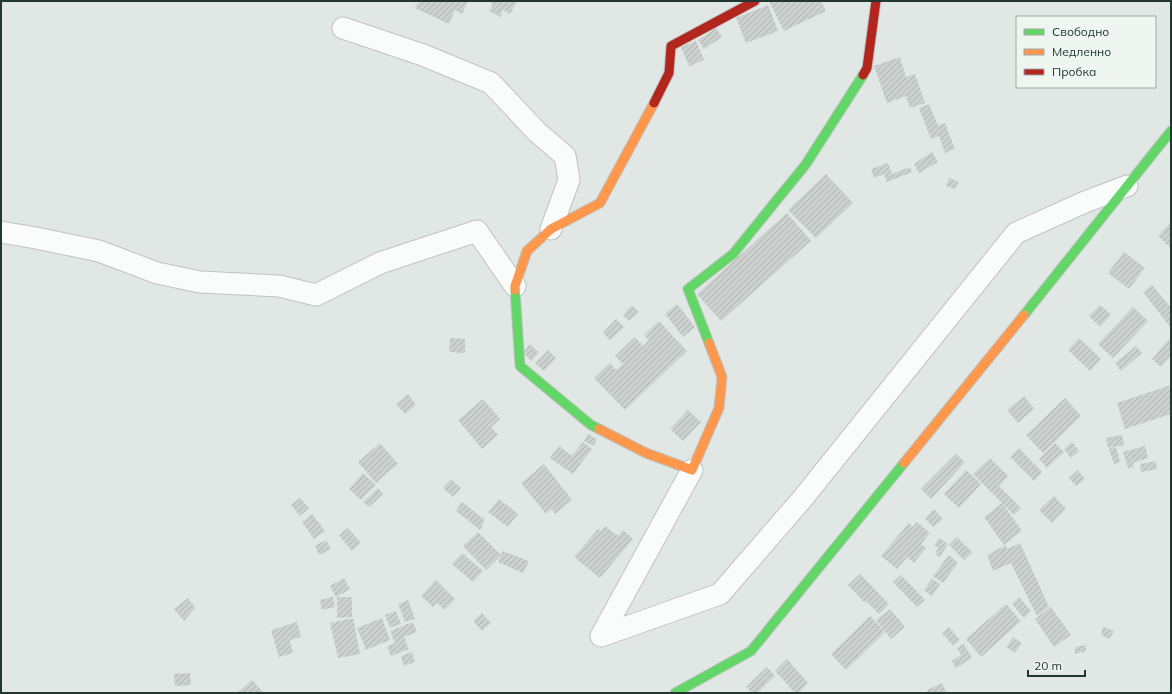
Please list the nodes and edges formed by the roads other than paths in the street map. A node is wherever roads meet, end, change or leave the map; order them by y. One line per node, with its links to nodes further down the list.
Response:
1 (755, 1): 6 (street)
2 (876, 1): 9 (street)
3 (343, 28): 6 (street)
4 (1171, 131): 5 (street)
5 (1127, 186): 9 (street); 10 (street)
6 (551, 229): 8 (street)
7 (1, 232): 8 (street)
8 (515, 286): 9 (street)
9 (692, 470)
10 (675, 693)

